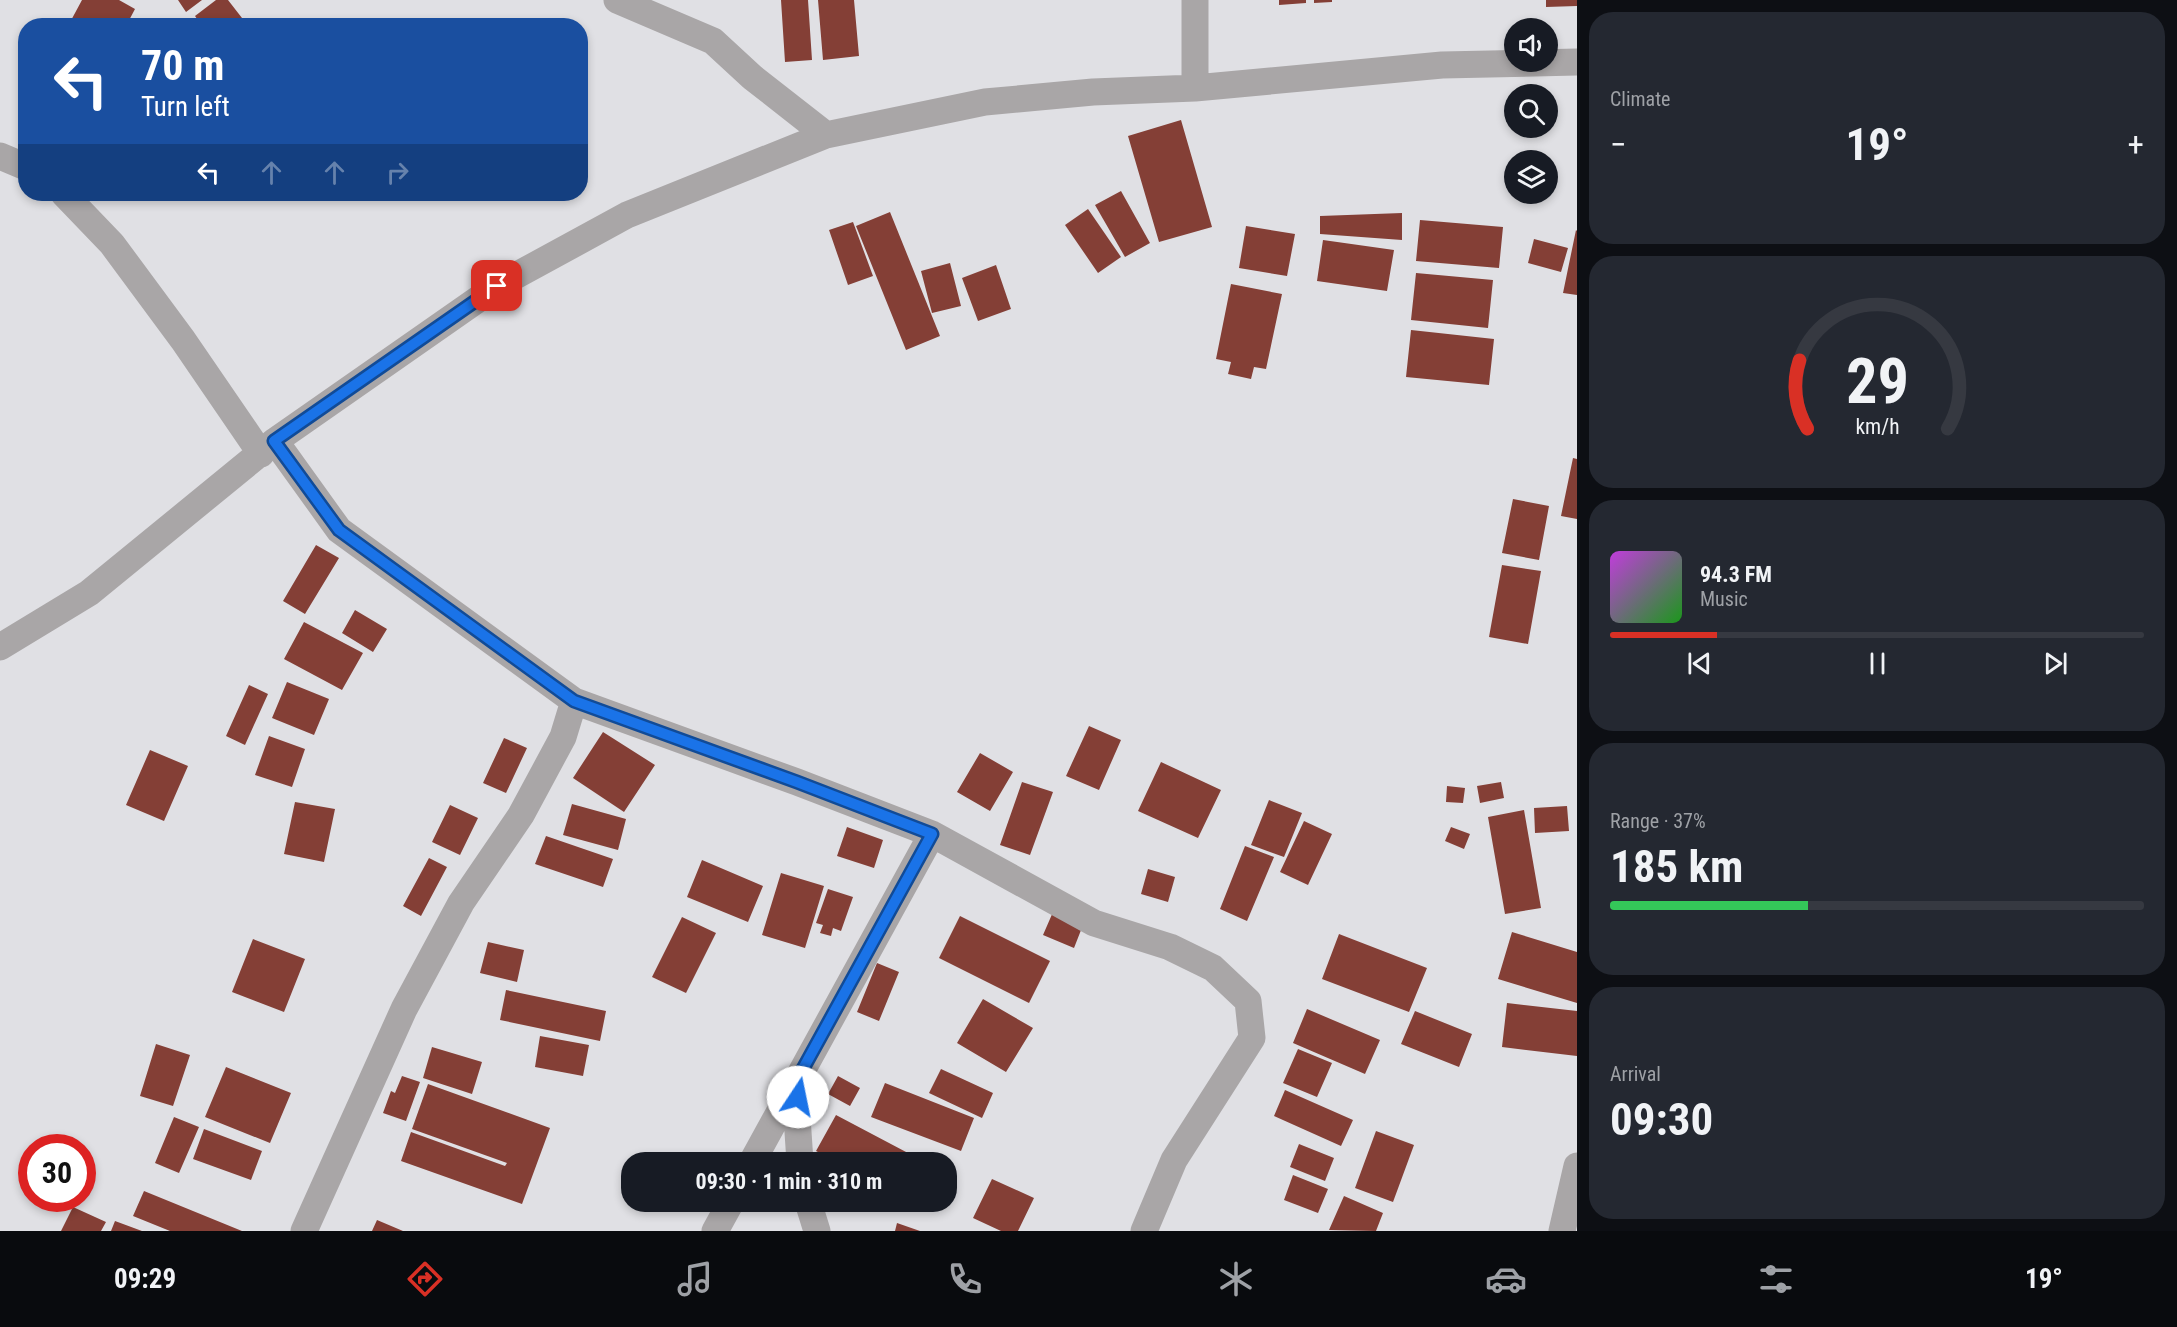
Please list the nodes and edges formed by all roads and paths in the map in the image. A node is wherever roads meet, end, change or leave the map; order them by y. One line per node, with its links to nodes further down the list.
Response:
1 (617, 0): 5 (street)
2 (1195, 0): 4 (street)
3 (1577, 62): 4 (street)
4 (1196, 88): 5 (street)
5 (826, 135): 9 (street)
6 (0, 156): 7 (street)
7 (18, 164)
8 (71, 201): 9 (street)
9 (268, 447): 10 (street); 11 (street)
10 (0, 648)
11 (574, 701): 12 (street); 19 (street)
12 (932, 834): 13 (street); 22 (street)
13 (799, 1076): 14 (street); 15 (street)
14 (757, 1152)
15 (799, 1152)
16 (1577, 1166): 23 (street)
17 (725, 1212): 20 (street)
18 (811, 1212): 21 (street)
19 (303, 1231)
20 (715, 1231)
21 (817, 1231)
22 (1144, 1231)
23 (1562, 1231)

